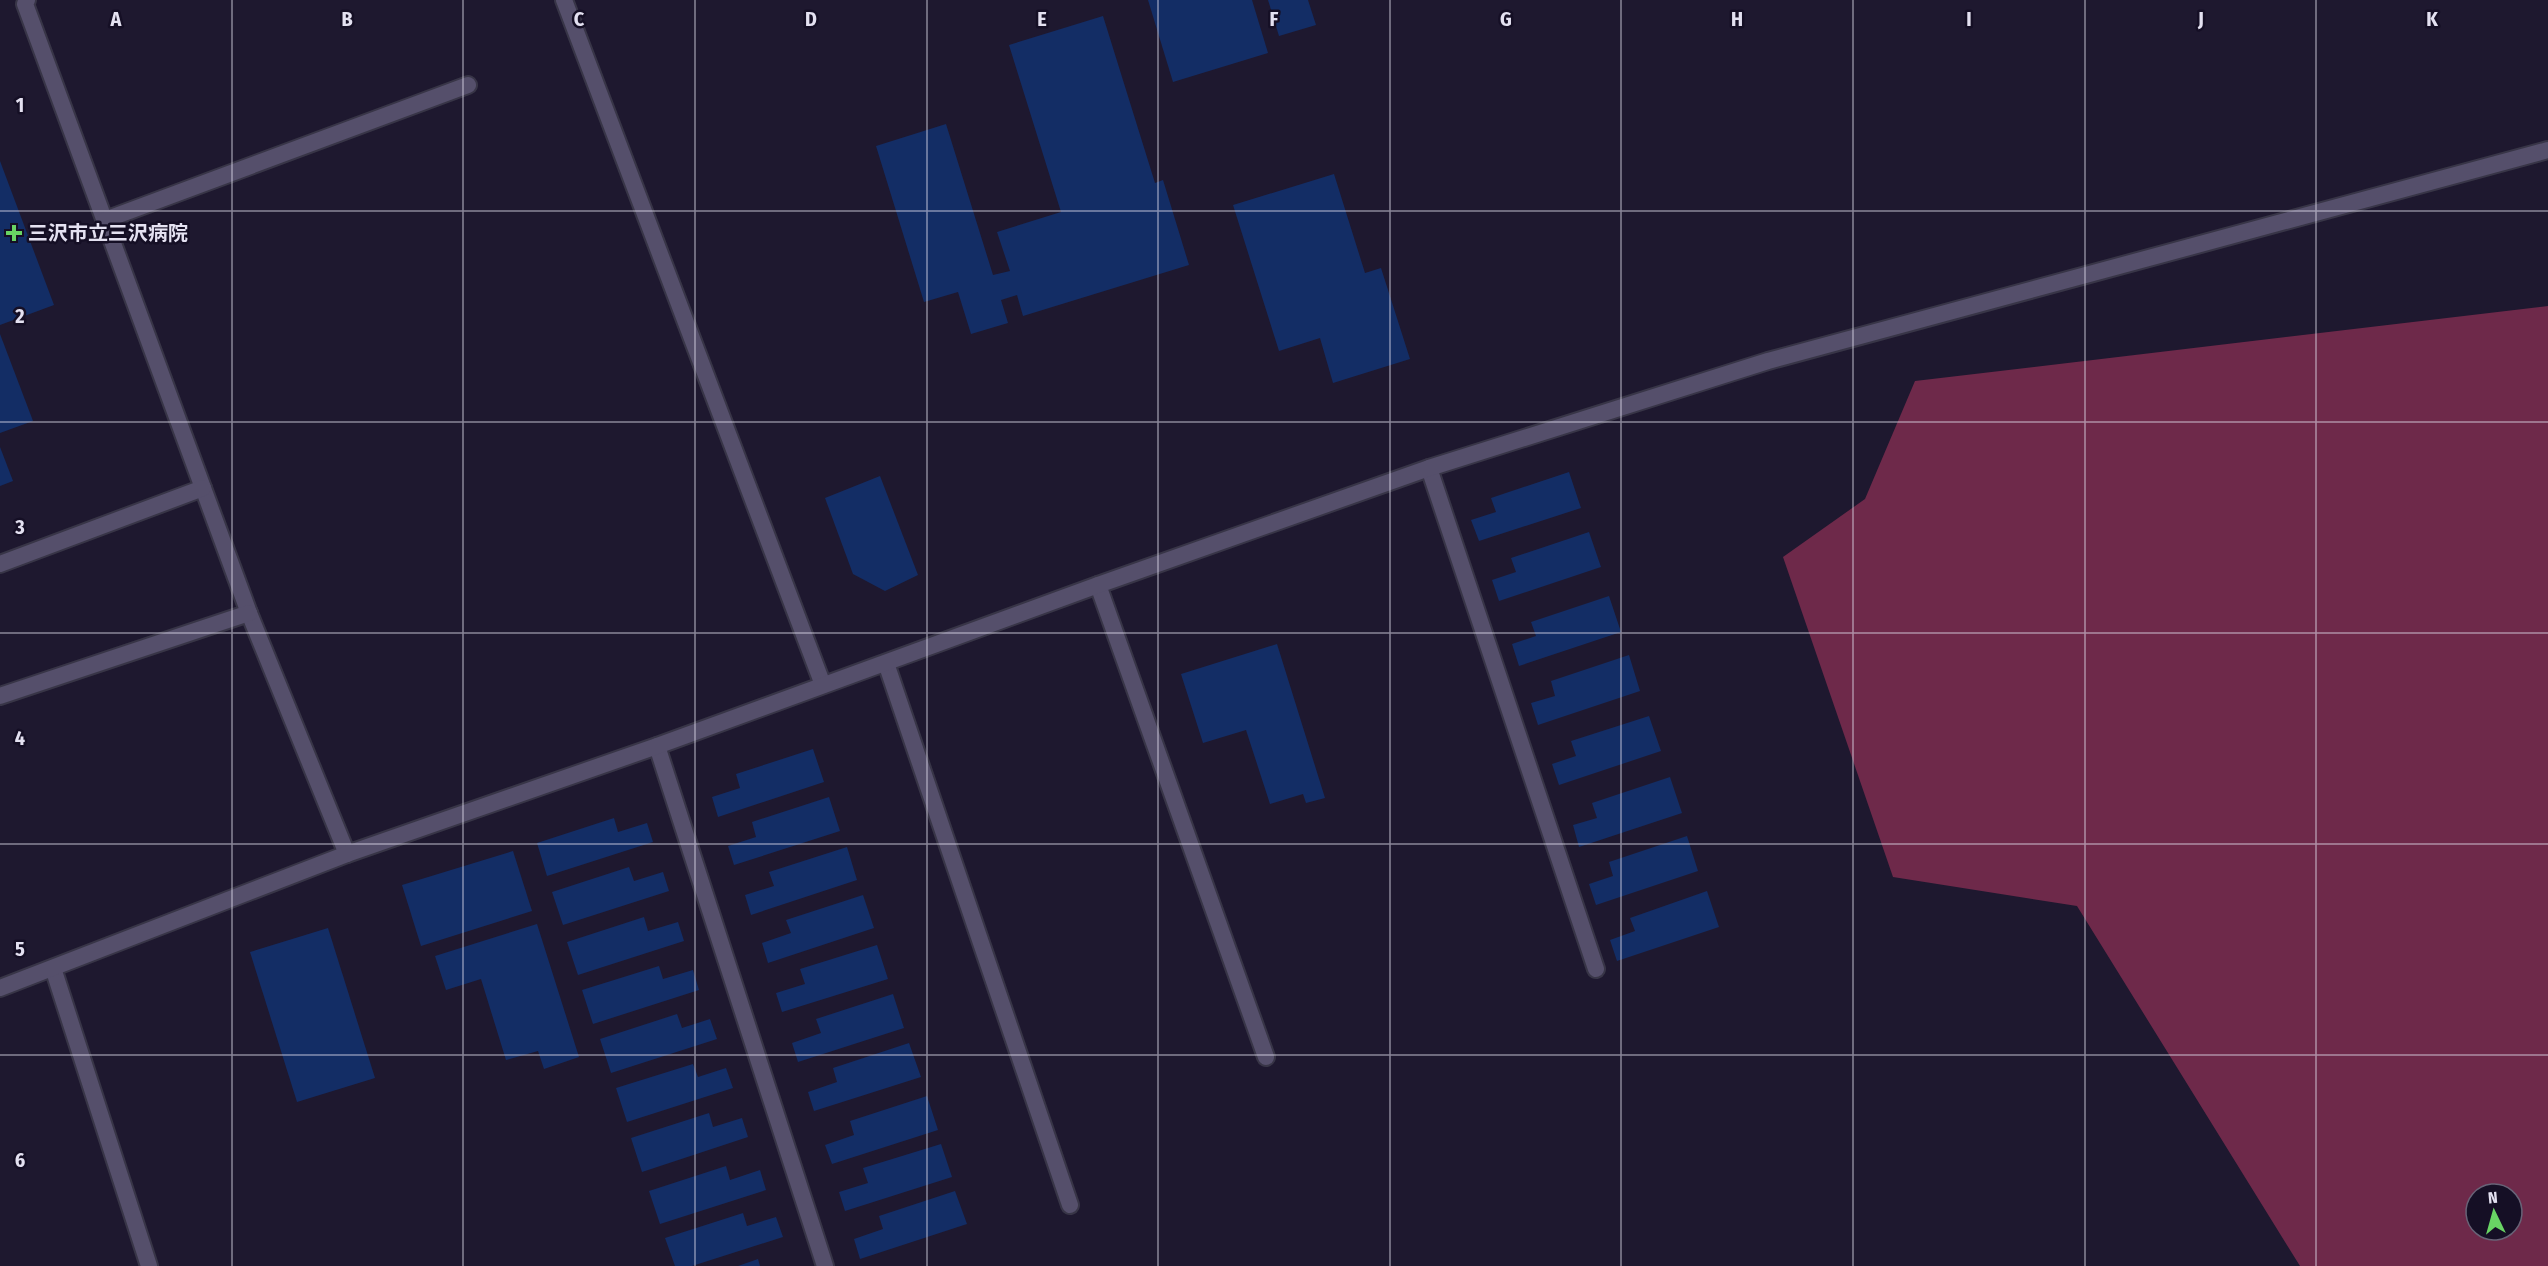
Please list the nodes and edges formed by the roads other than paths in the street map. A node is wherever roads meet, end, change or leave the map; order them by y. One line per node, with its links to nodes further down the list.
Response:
1 (27, 0): 5 (street)
2 (564, 0): 12 (street)
3 (468, 85): 5 (street)
4 (2548, 150): 6 (street)
5 (105, 220): 7 (street)
6 (1429, 468): 9 (street); 17 (street)
7 (204, 488): 8 (street); 10 (street)
8 (0, 564)
9 (1098, 585): 11 (street); 19 (street)
10 (249, 613): 13 (street); 15 (street)
11 (886, 663): 12 (street); 20 (street)
12 (823, 685): 14 (street)
13 (0, 696)
14 (657, 746): 15 (street); 22 (street)
15 (347, 854): 16 (street)
16 (53, 968): 18 (street); 21 (street)
17 (1596, 969)
18 (0, 988)
19 (1266, 1058)
20 (1070, 1205)
21 (150, 1266)
22 (825, 1266)

